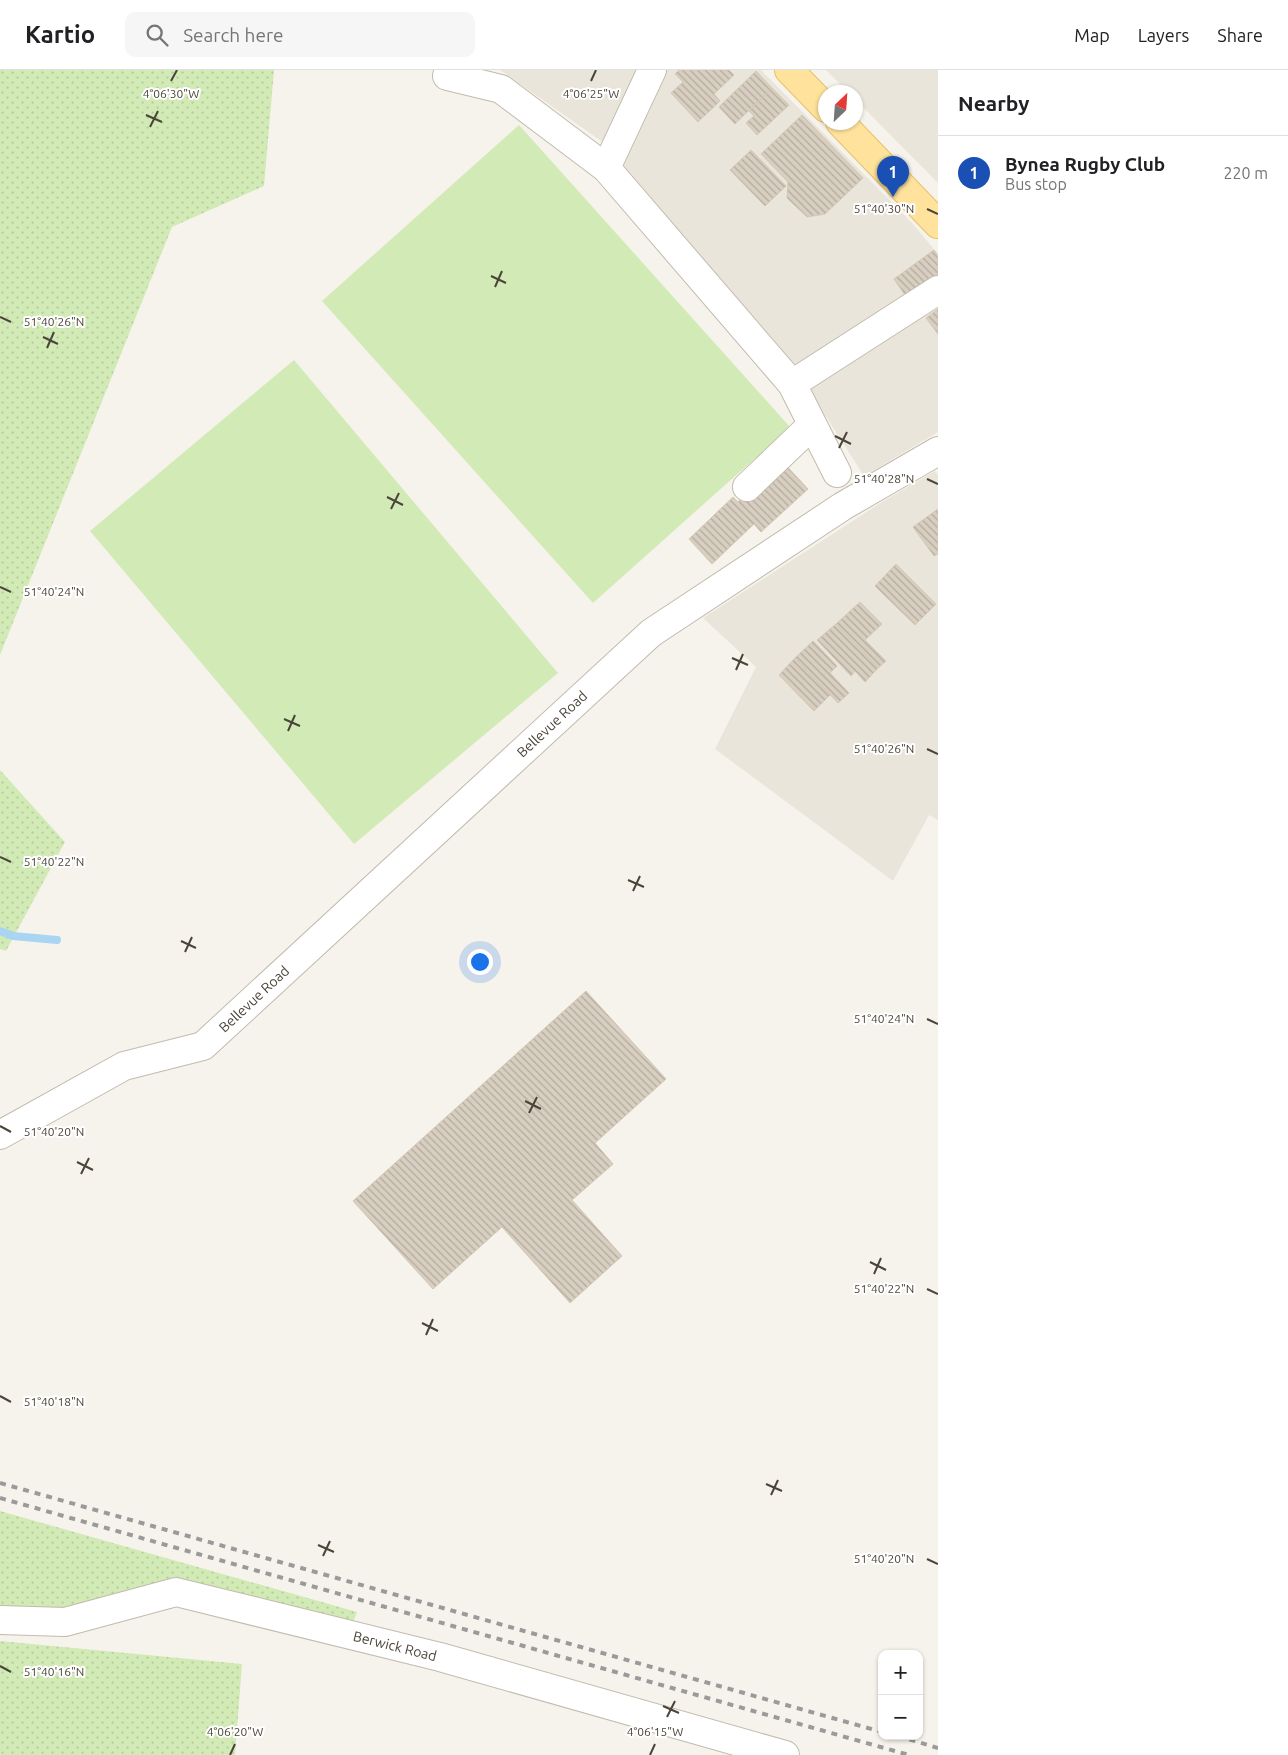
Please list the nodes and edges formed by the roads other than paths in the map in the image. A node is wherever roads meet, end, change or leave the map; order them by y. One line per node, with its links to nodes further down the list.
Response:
1 (652, 70): 6 (street)
2 (789, 70): 4 (main road)
3 (447, 76): 6 (street)
4 (818, 100)
5 (848, 130): 7 (main road)
6 (606, 168): 9 (street)
7 (938, 224)
8 (938, 290): 9 (street)
9 (792, 384): 10 (street)
10 (812, 425): 12 (street); 13 (street)
11 (938, 451): 14 (street, Bellevue Road)
12 (837, 473)
13 (747, 487)
14 (0, 1135)
15 (0, 1620): 16 (street, Berwick Road)
16 (785, 1755)

